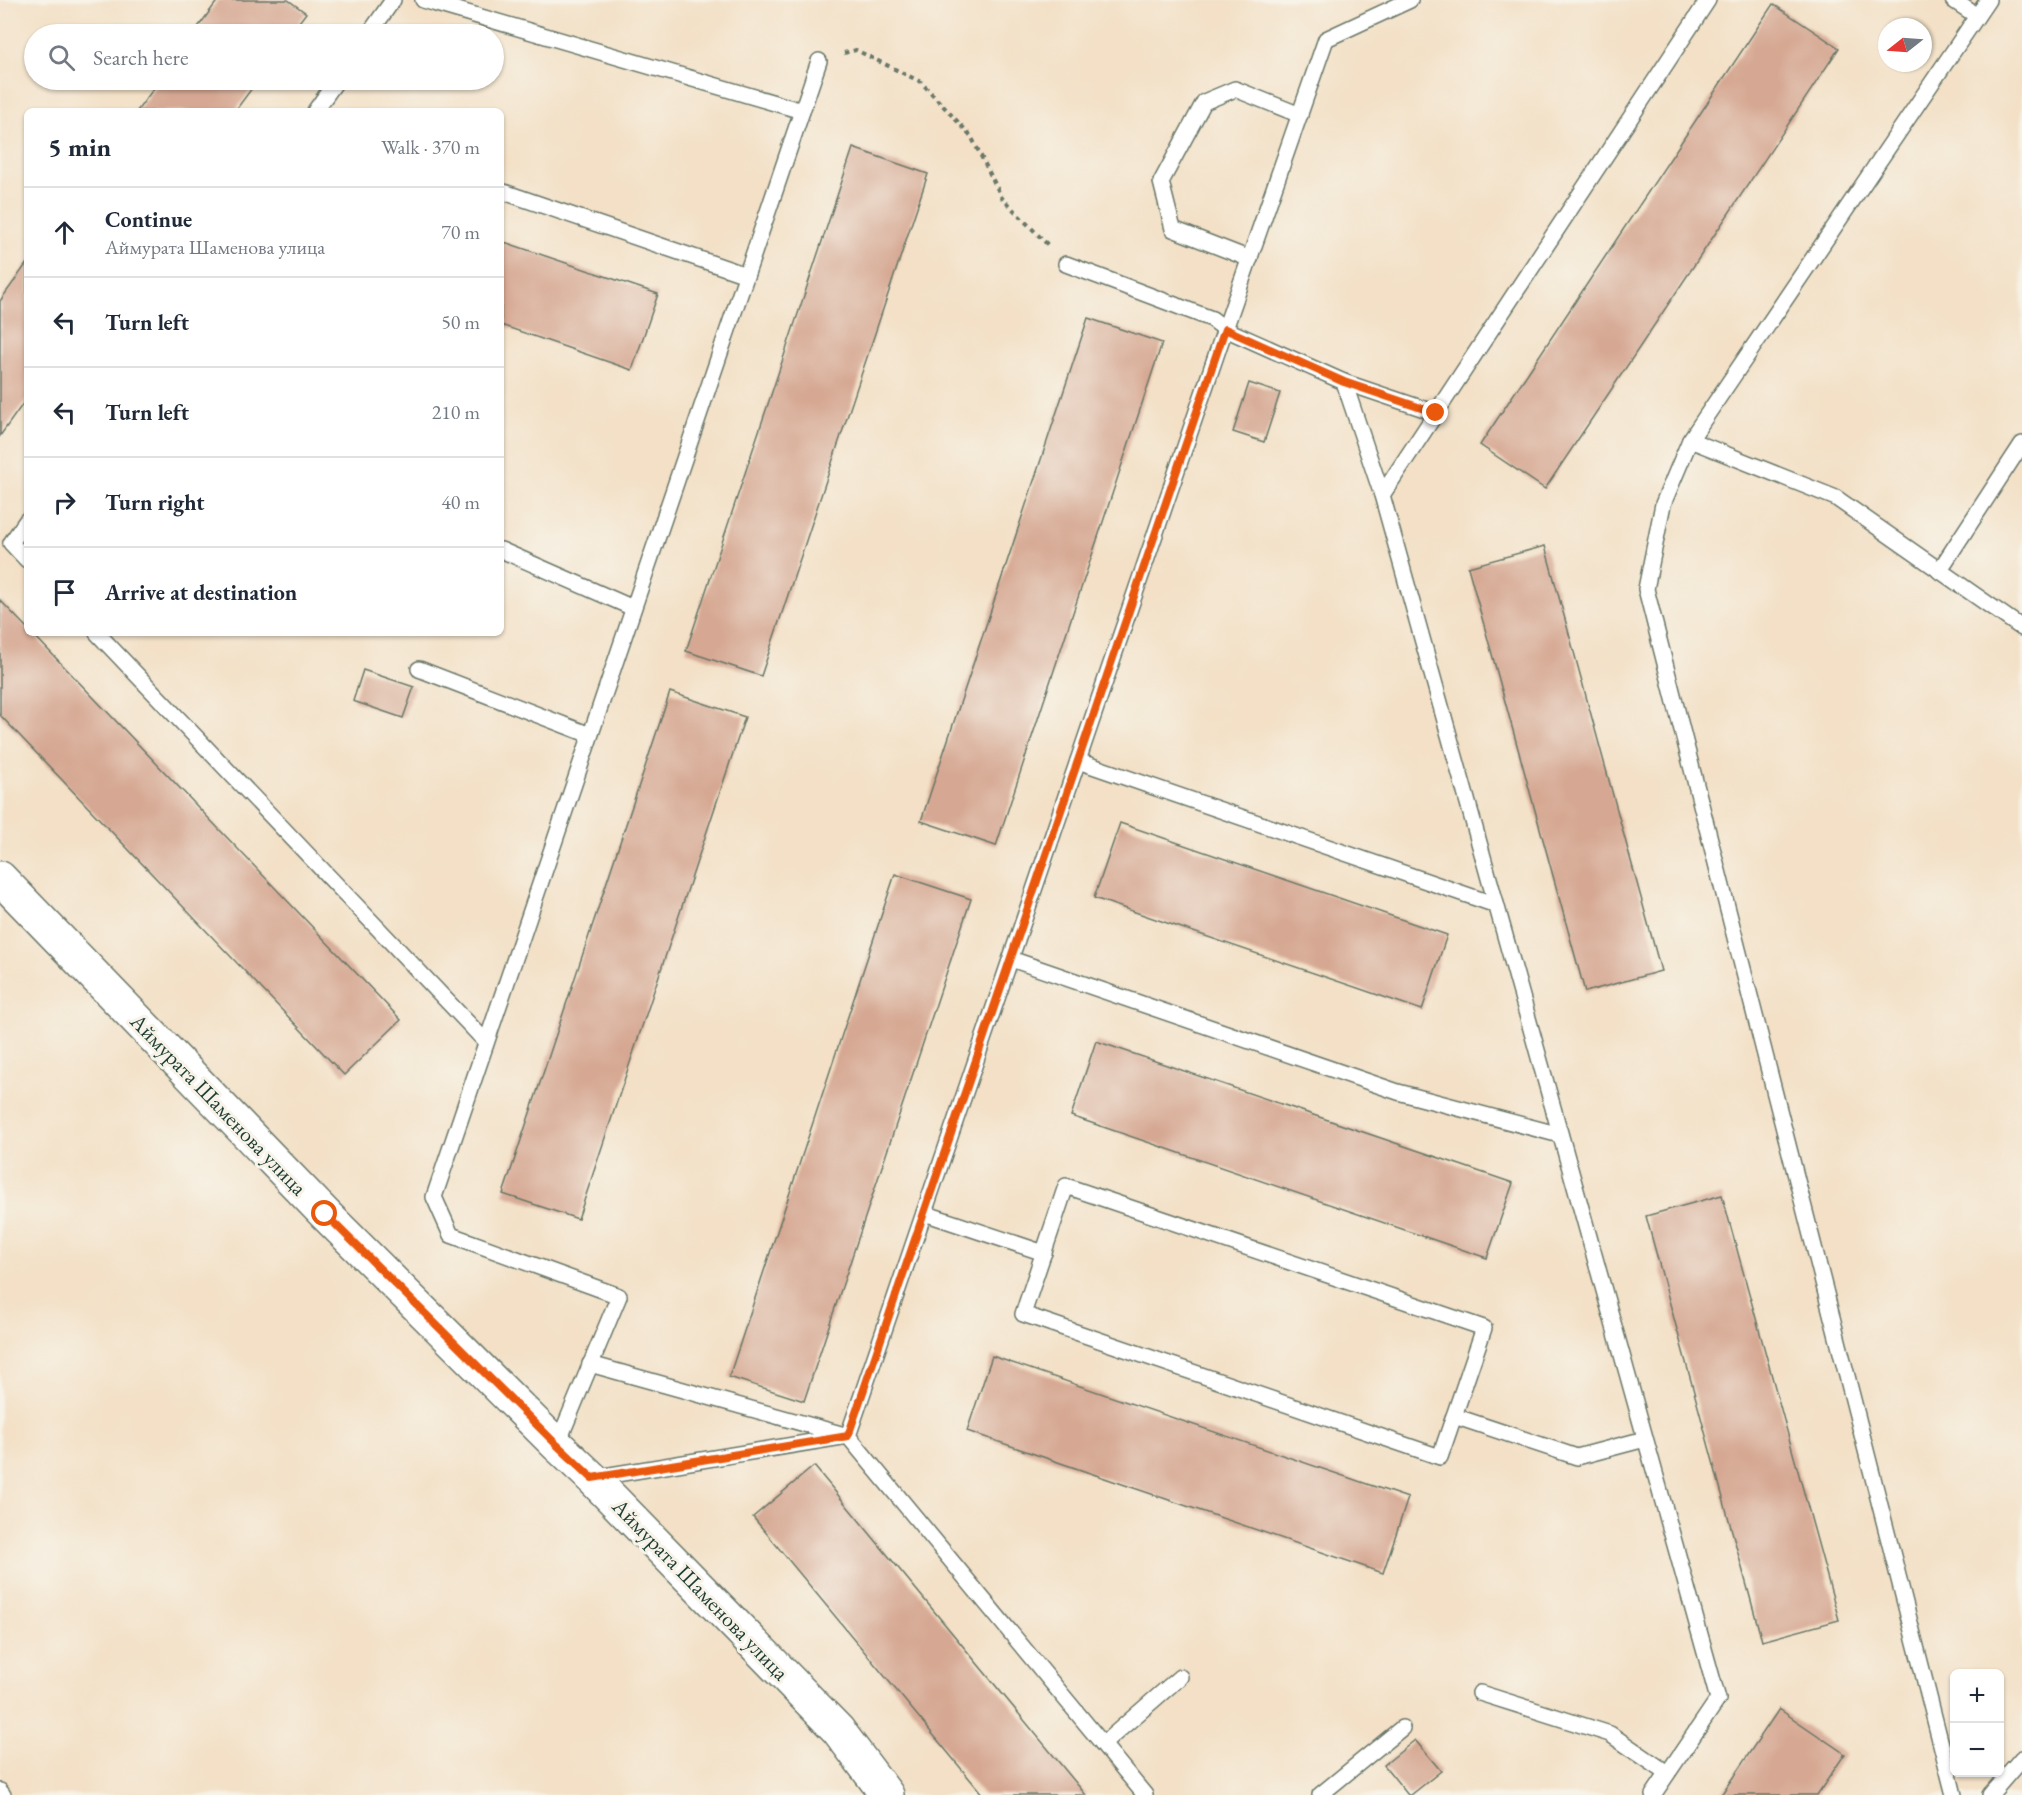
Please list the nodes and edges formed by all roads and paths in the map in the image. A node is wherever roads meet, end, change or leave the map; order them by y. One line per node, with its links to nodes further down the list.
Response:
1 (393, 0): 8 (lane)
2 (423, 0): 12 (lane)
3 (1410, 0): 13 (lane)
4 (1708, 0): 20 (lane)
5 (1953, 0): 7 (lane)
6 (1988, 0): 7 (lane)
7 (1977, 16): 21 (lane)
8 (376, 24)
9 (819, 61): 12 (lane); 16 (path)
10 (330, 90): 11 (lane)
11 (317, 108)
12 (802, 111): 17 (lane)
13 (1300, 115): 15 (lane); 15 (lane)
14 (504, 191): 17 (lane)
15 (1250, 259): 18 (lane)
16 (1066, 264): 18 (lane)
17 (746, 275): 28 (lane)
18 (1225, 329): 19 (lane); 33 (lane)
19 (1344, 382): 20 (lane); 23 (lane)
20 (1436, 413): 23 (lane)
21 (1690, 440): 27 (lane); 59 (lane)
22 (2022, 444): 27 (lane)
23 (1382, 495): 35 (lane)
24 (24, 524): 26 (lane)
25 (504, 551): 28 (lane)
26 (24, 557)
27 (1939, 571): 29 (lane)
28 (633, 608): 32 (lane)
29 (2022, 628)
30 (100, 636): 37 (lane)
31 (418, 669): 32 (lane)
32 (590, 735): 37 (lane)
33 (1078, 761): 35 (lane); 36 (lane)
34 (0, 878): 45 (street, Аймурата Шаменова улица)
35 (1496, 905): 38 (lane)
36 (1011, 959): 38 (lane); 39 (lane)
37 (486, 1042): 41 (lane)
38 (1560, 1135): 44 (lane)
39 (924, 1213): 40 (lane); 43 (lane)
40 (1044, 1253): 42 (lane); 42 (lane)
41 (590, 1364): 43 (lane); 45 (lane)
42 (1454, 1416): 44 (lane)
43 (848, 1436): 46 (lane); 50 (lane)
44 (1645, 1438): 52 (lane)
45 (557, 1445): 46 (street, Аймурата Шаменова улица)
46 (592, 1478): 55 (street, Аймурата Шаменова улица)
47 (1180, 1677): 50 (lane)
48 (1480, 1693): 52 (lane)
49 (1402, 1728): 57 (lane)
50 (1103, 1744): 56 (lane)
51 (2022, 1758): 60 (lane)
52 (1667, 1773): 58 (lane)
53 (0, 1791): 54 (lane)
54 (3, 1795)
55 (887, 1795)
56 (1145, 1795)
57 (1320, 1795)
58 (1653, 1795)
59 (1954, 1795)
60 (1990, 1795)

